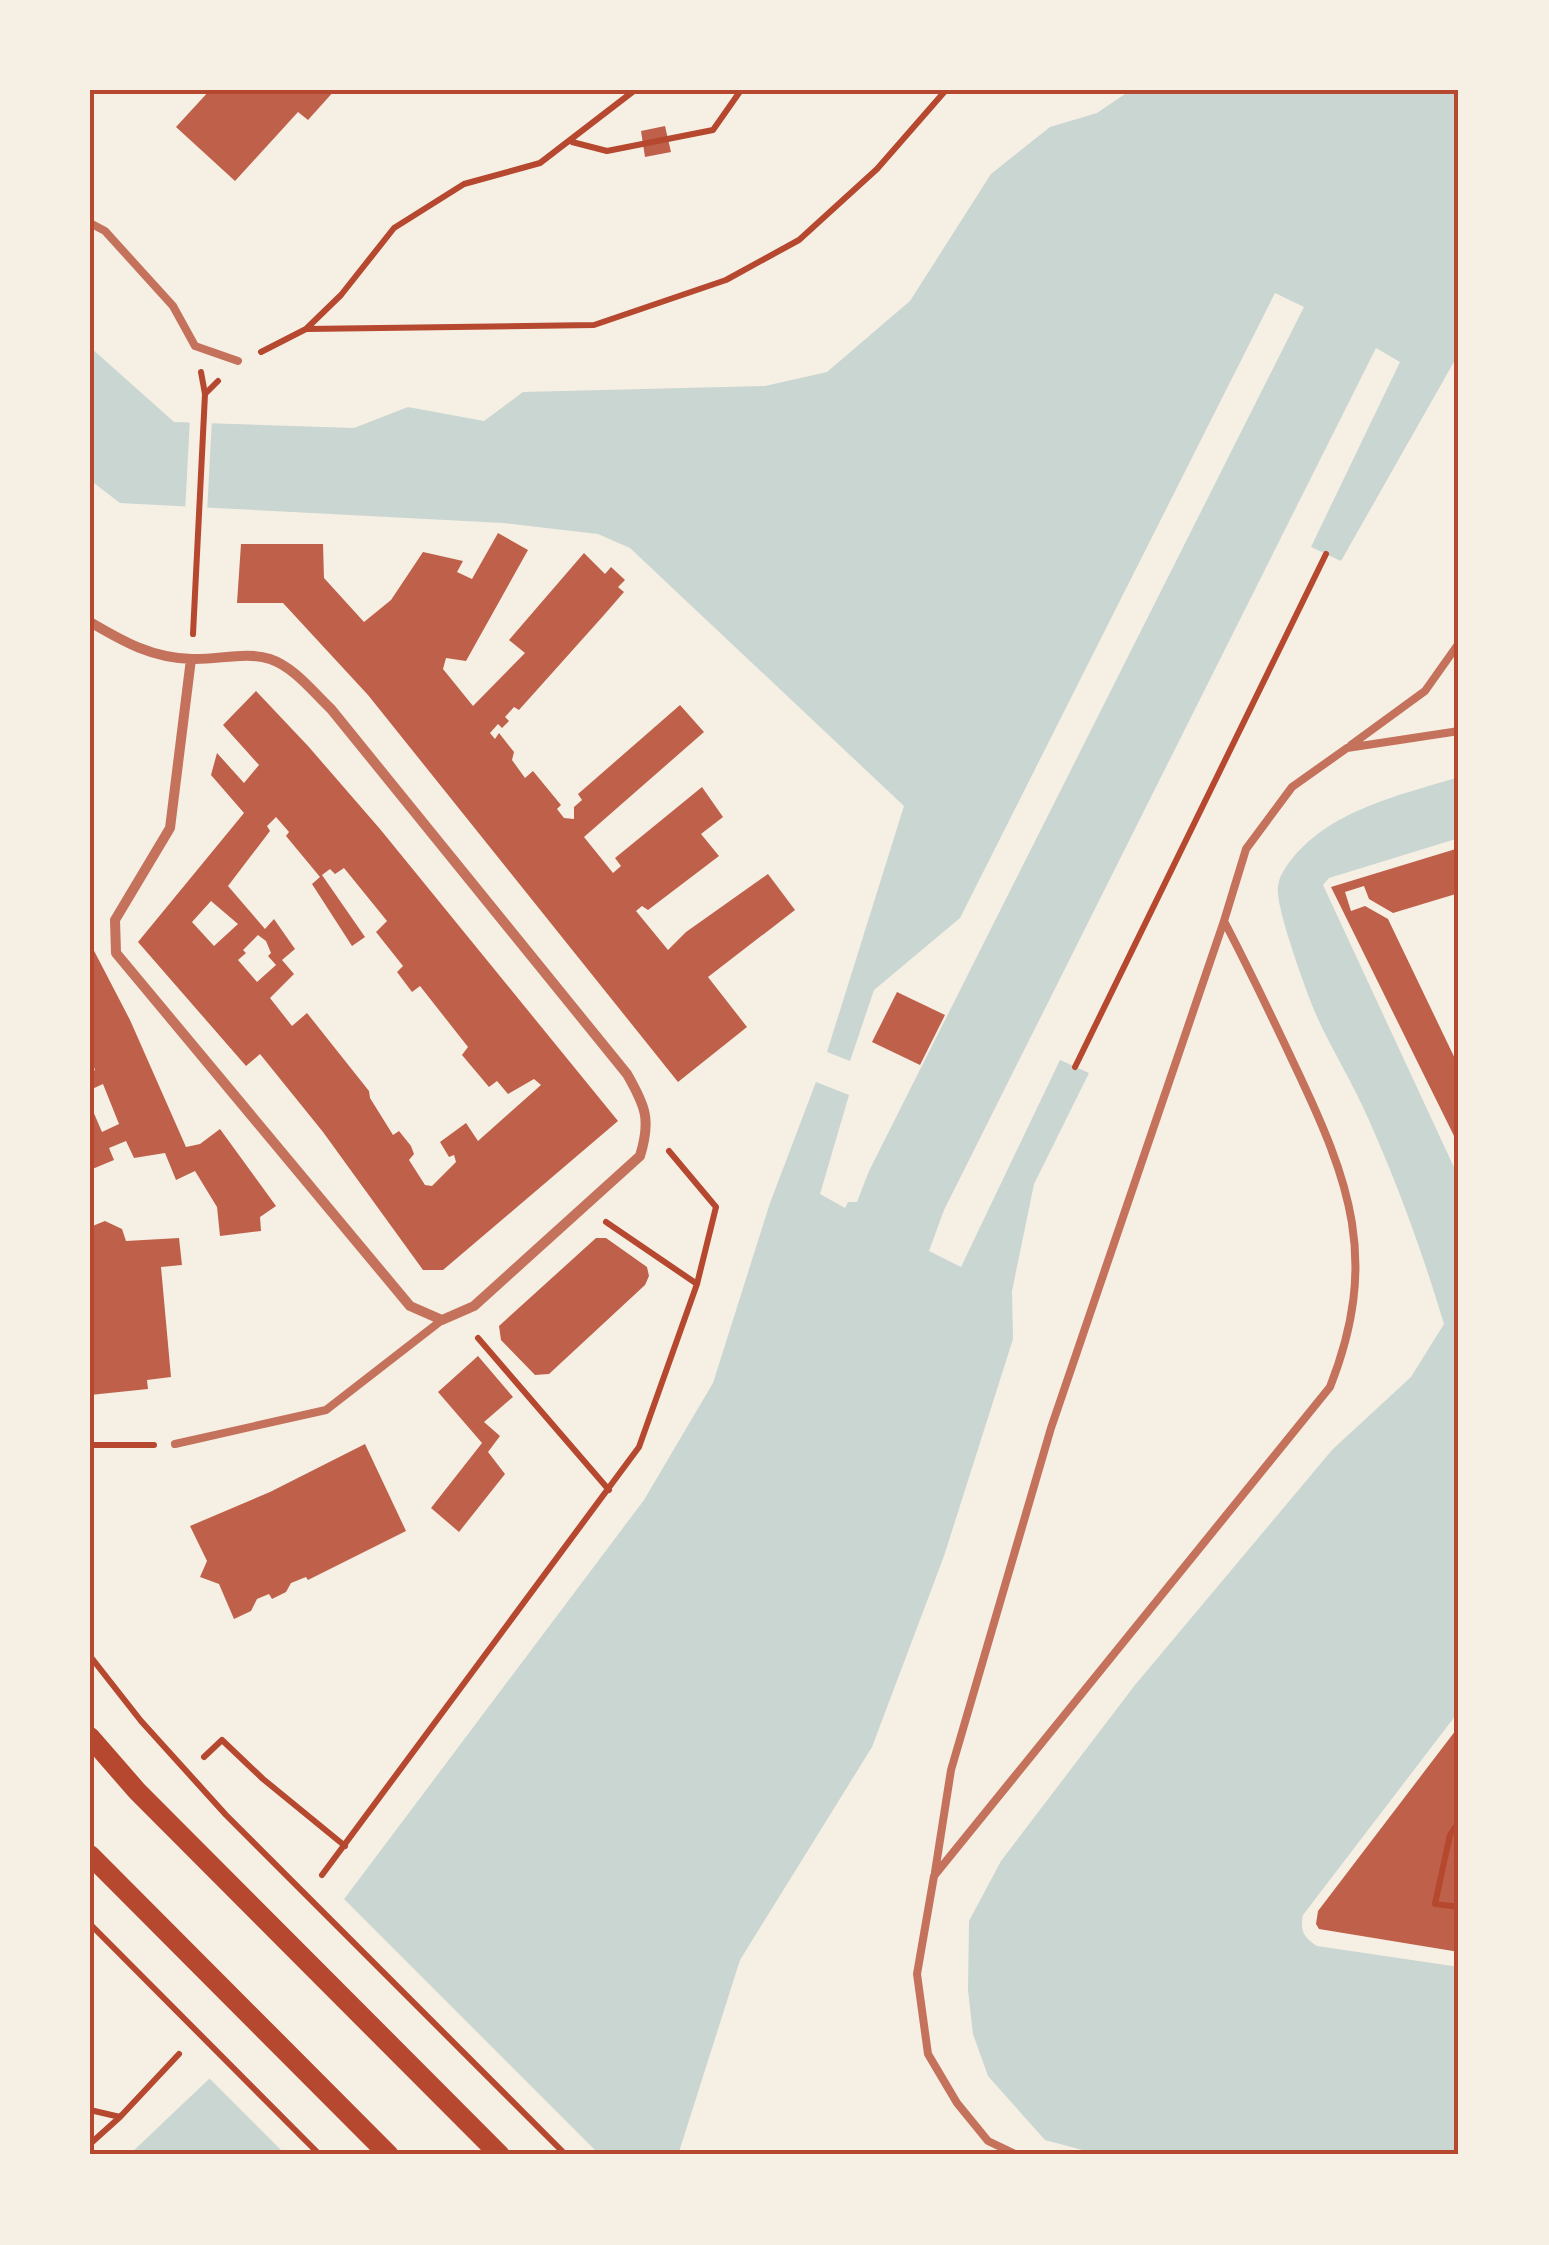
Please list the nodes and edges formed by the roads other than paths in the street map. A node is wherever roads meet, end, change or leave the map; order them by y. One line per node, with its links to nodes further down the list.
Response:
1 (90, 223): 2 (lane)
2 (238, 360)
3 (90, 622): 5 (street)
4 (1459, 643): 7 (lane)
5 (191, 659): 9 (street); 9 (street)
6 (1459, 731): 7 (lane)
7 (1348, 748): 8 (lane)
8 (1224, 921): 13 (lane); 13 (lane)
9 (442, 1320): 10 (lane)
10 (174, 1444)
11 (90, 1737): 15 (main road)
12 (90, 1856): 14 (main road)
13 (934, 1876): 16 (lane)
14 (388, 2155)
15 (500, 2155)
16 (1017, 2155)

